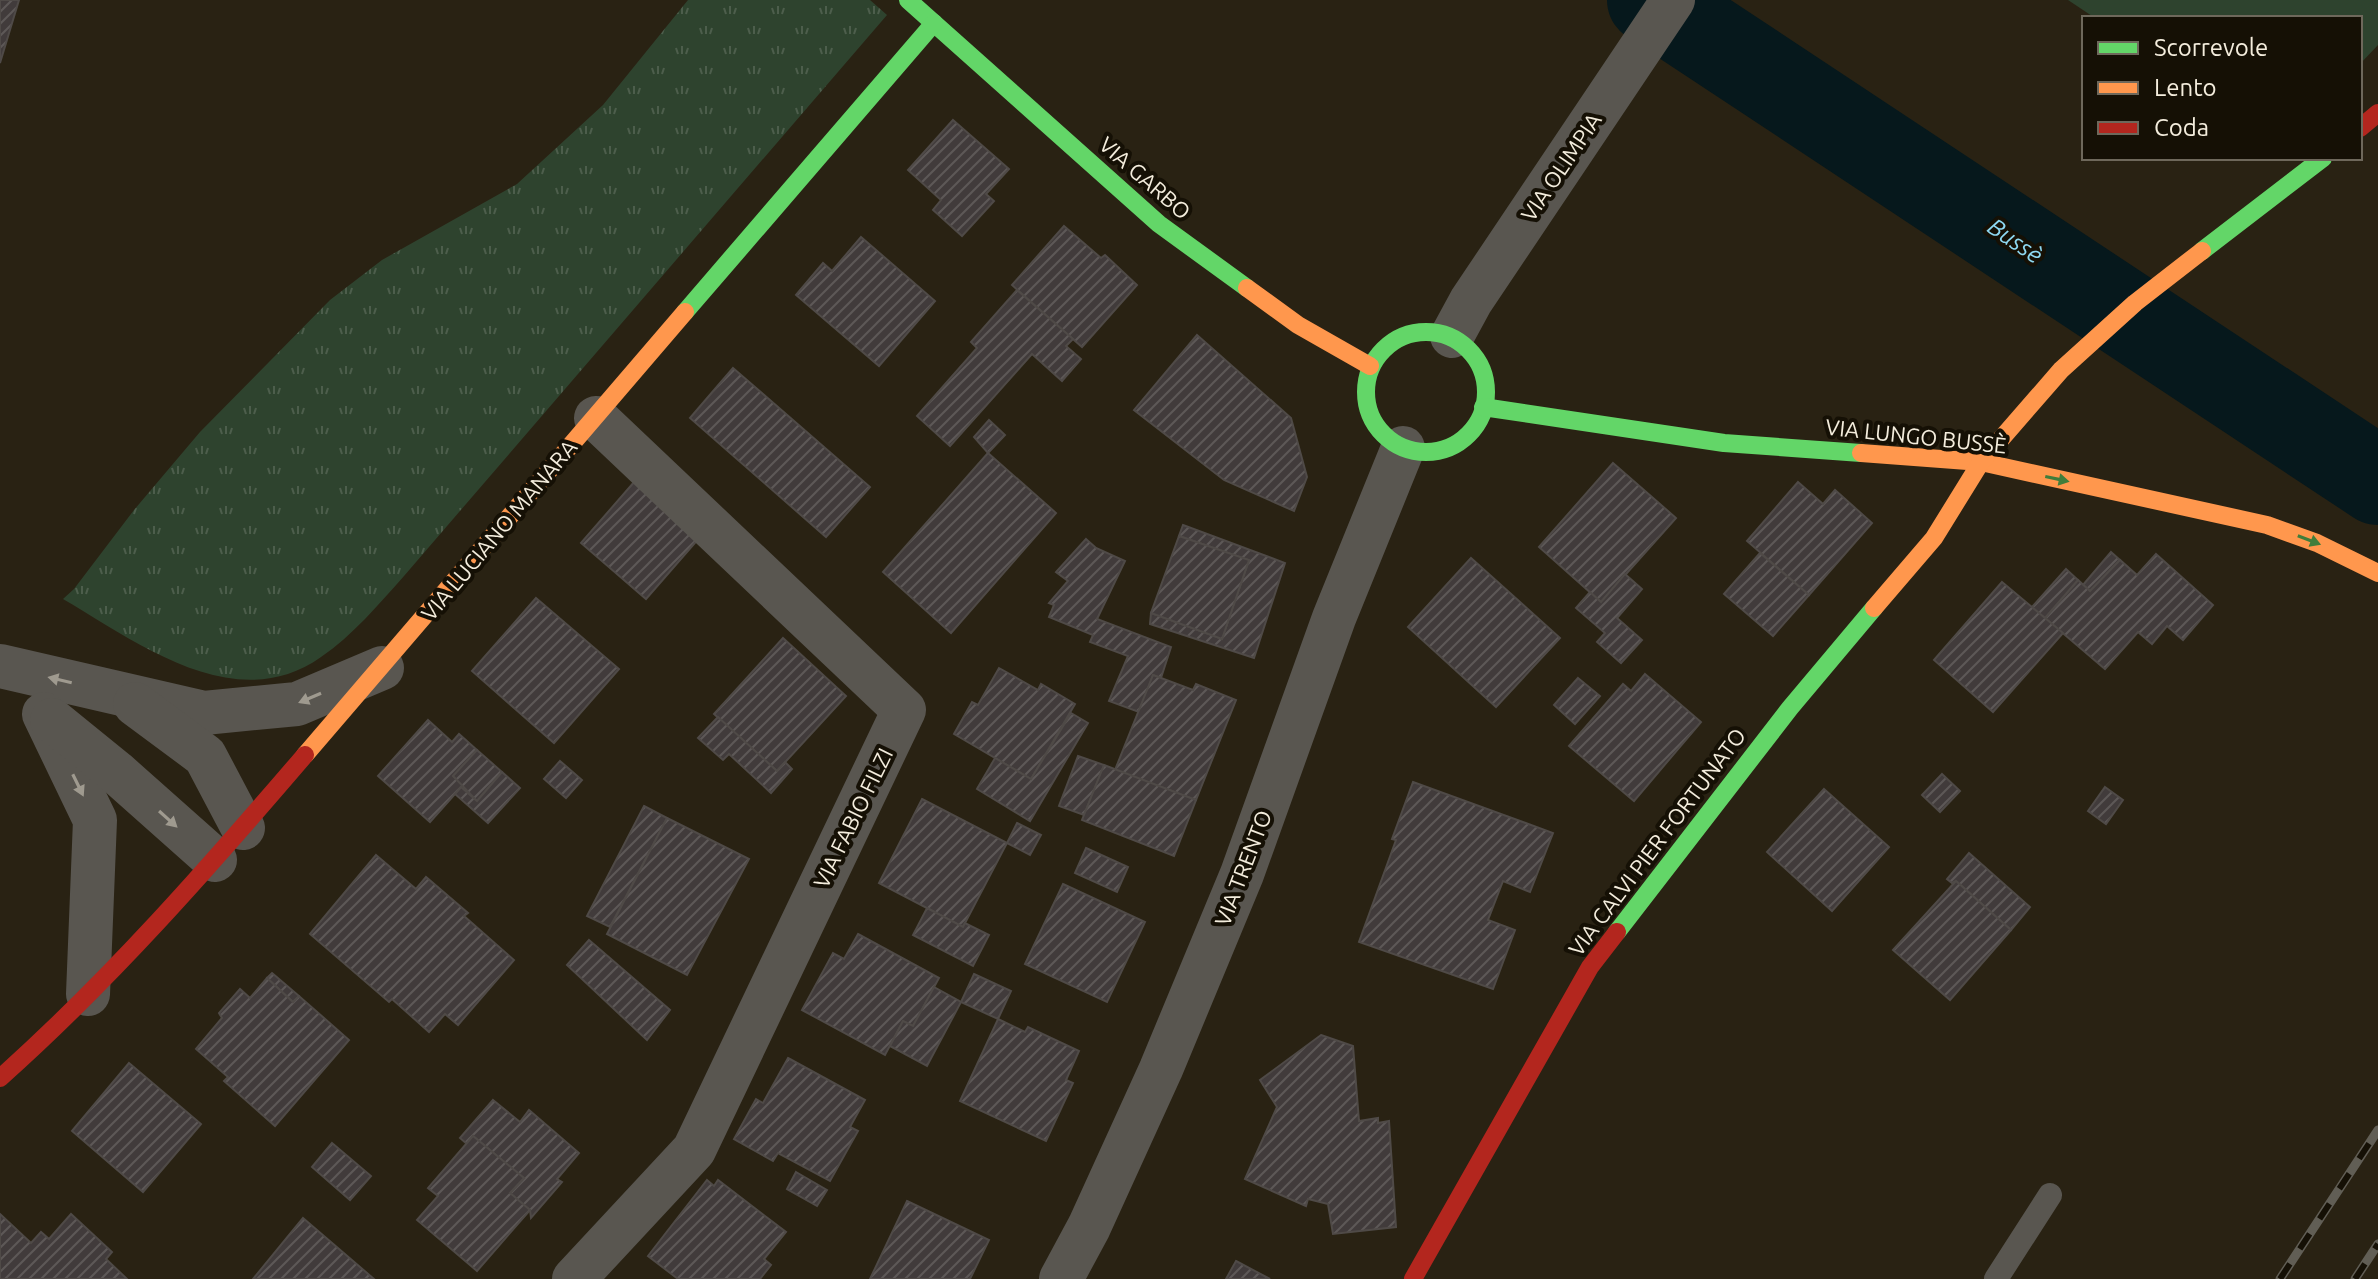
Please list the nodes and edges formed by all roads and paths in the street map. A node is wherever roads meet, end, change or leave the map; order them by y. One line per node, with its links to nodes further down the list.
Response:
1 (908, 0): 3 (street, VIA GARBO)
2 (1673, 0): 7 (street, VIA OLIMPIA)
3 (934, 23): 8 (street, VIA GARBO); 10 (street, VIA LUCIANO MANARA)
4 (2378, 113): 5 (street)
5 (2362, 126)
6 (2321, 160): 12 (street, VIA CALVI PIER FORTUNATO)
7 (1452, 336): 8 (street); 9 (street)
8 (1370, 366): 11 (street)
9 (1483, 407): 11 (street); 12 (street, VIA LUNGO BUSSÈ)
10 (596, 418): 15 (street, VIA LUCIANO MANARA); 26 (street, VIA FABIO FILZI)
11 (1403, 448): 27 (street, VIA TRENTO)
12 (1981, 462): 13 (street, VIA LUNGO BUSSÈ, one-way to 13); 28 (street, VIA CALVI PIER FORTUNATO)
13 (2378, 573)
14 (0, 666): 17 (street, one-way to 14)
15 (382, 668): 17 (street, one-way to 17); 19 (street, VIA LUCIANO MANARA)
16 (0, 679): 18 (street)
17 (120, 694): 19 (street)
18 (44, 714): 20 (street, one-way to 20); 21 (street, one-way to 21)
19 (243, 828): 20 (street, VIA LUCIANO MANARA)
20 (215, 860): 21 (street, VIA LUCIANO MANARA)
21 (88, 994): 22 (street, VIA LUCIANO MANARA)
22 (55, 1029): 23 (street, VIA LUCIANO MANARA); 24 (street, VIA LUCIANO MANARA)
23 (0, 1078)
24 (0, 1098)
25 (2050, 1195): 29 (lane)
26 (574, 1279)
27 (1061, 1279)
28 (1413, 1279)
29 (1996, 1279)

